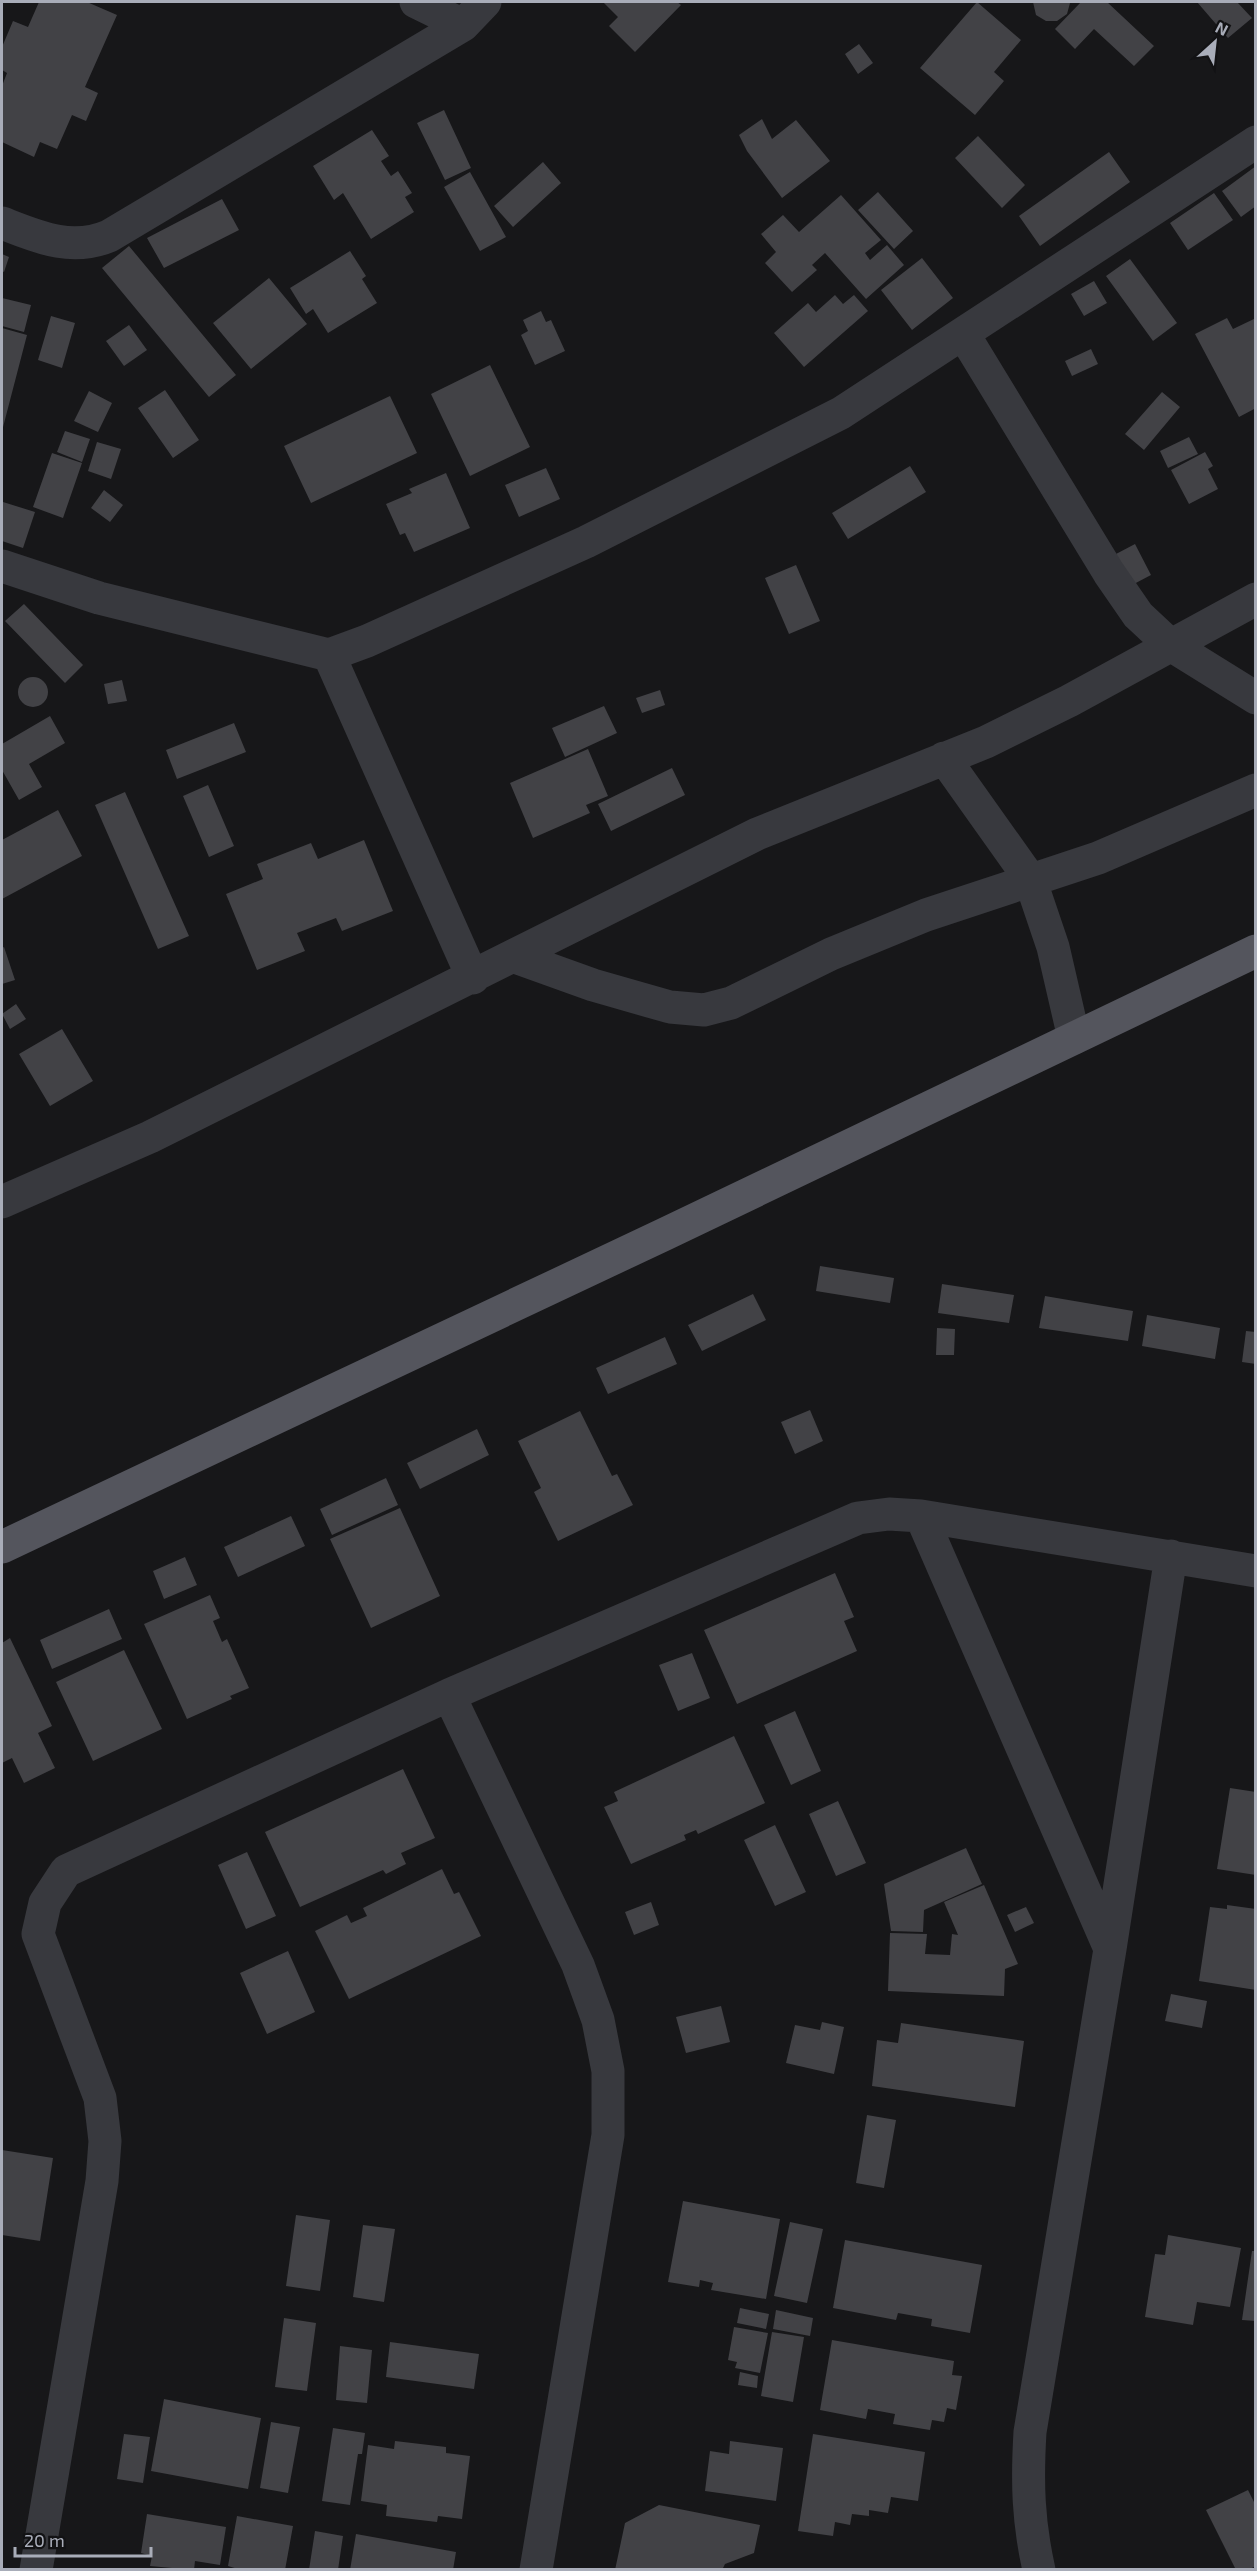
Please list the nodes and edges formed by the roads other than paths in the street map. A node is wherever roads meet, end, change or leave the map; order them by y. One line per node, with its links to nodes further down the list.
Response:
1 (416, 2): 3 (street)
2 (485, 2): 3 (street)
3 (463, 24): 5 (street)
4 (1256, 142): 6 (street)
5 (2, 223)
6 (964, 335): 9 (street); 10 (street)
7 (2, 566): 10 (street)
8 (1256, 599): 9 (street)
9 (1169, 645): 11 (street); 12 (street)
10 (329, 656): 17 (street)
11 (1256, 698)
12 (944, 758): 14 (street); 16 (street)
13 (1256, 789): 14 (street)
14 (1030, 879): 16 (street); 18 (street)
15 (1256, 951): 18 (main road)
16 (515, 957): 17 (street)
17 (473, 978): 19 (street)
18 (1074, 1038): 21 (main road)
19 (2, 1202)
20 (921, 1516): 22 (street); 24 (street); 25 (street)
21 (2, 1547)
22 (1171, 1556): 23 (street); 25 (street)
23 (1256, 1571)
24 (449, 1695): 26 (street); 27 (street)
25 (1110, 1949): 28 (street)
26 (36, 2570)
27 (536, 2570)
28 (1039, 2570)

